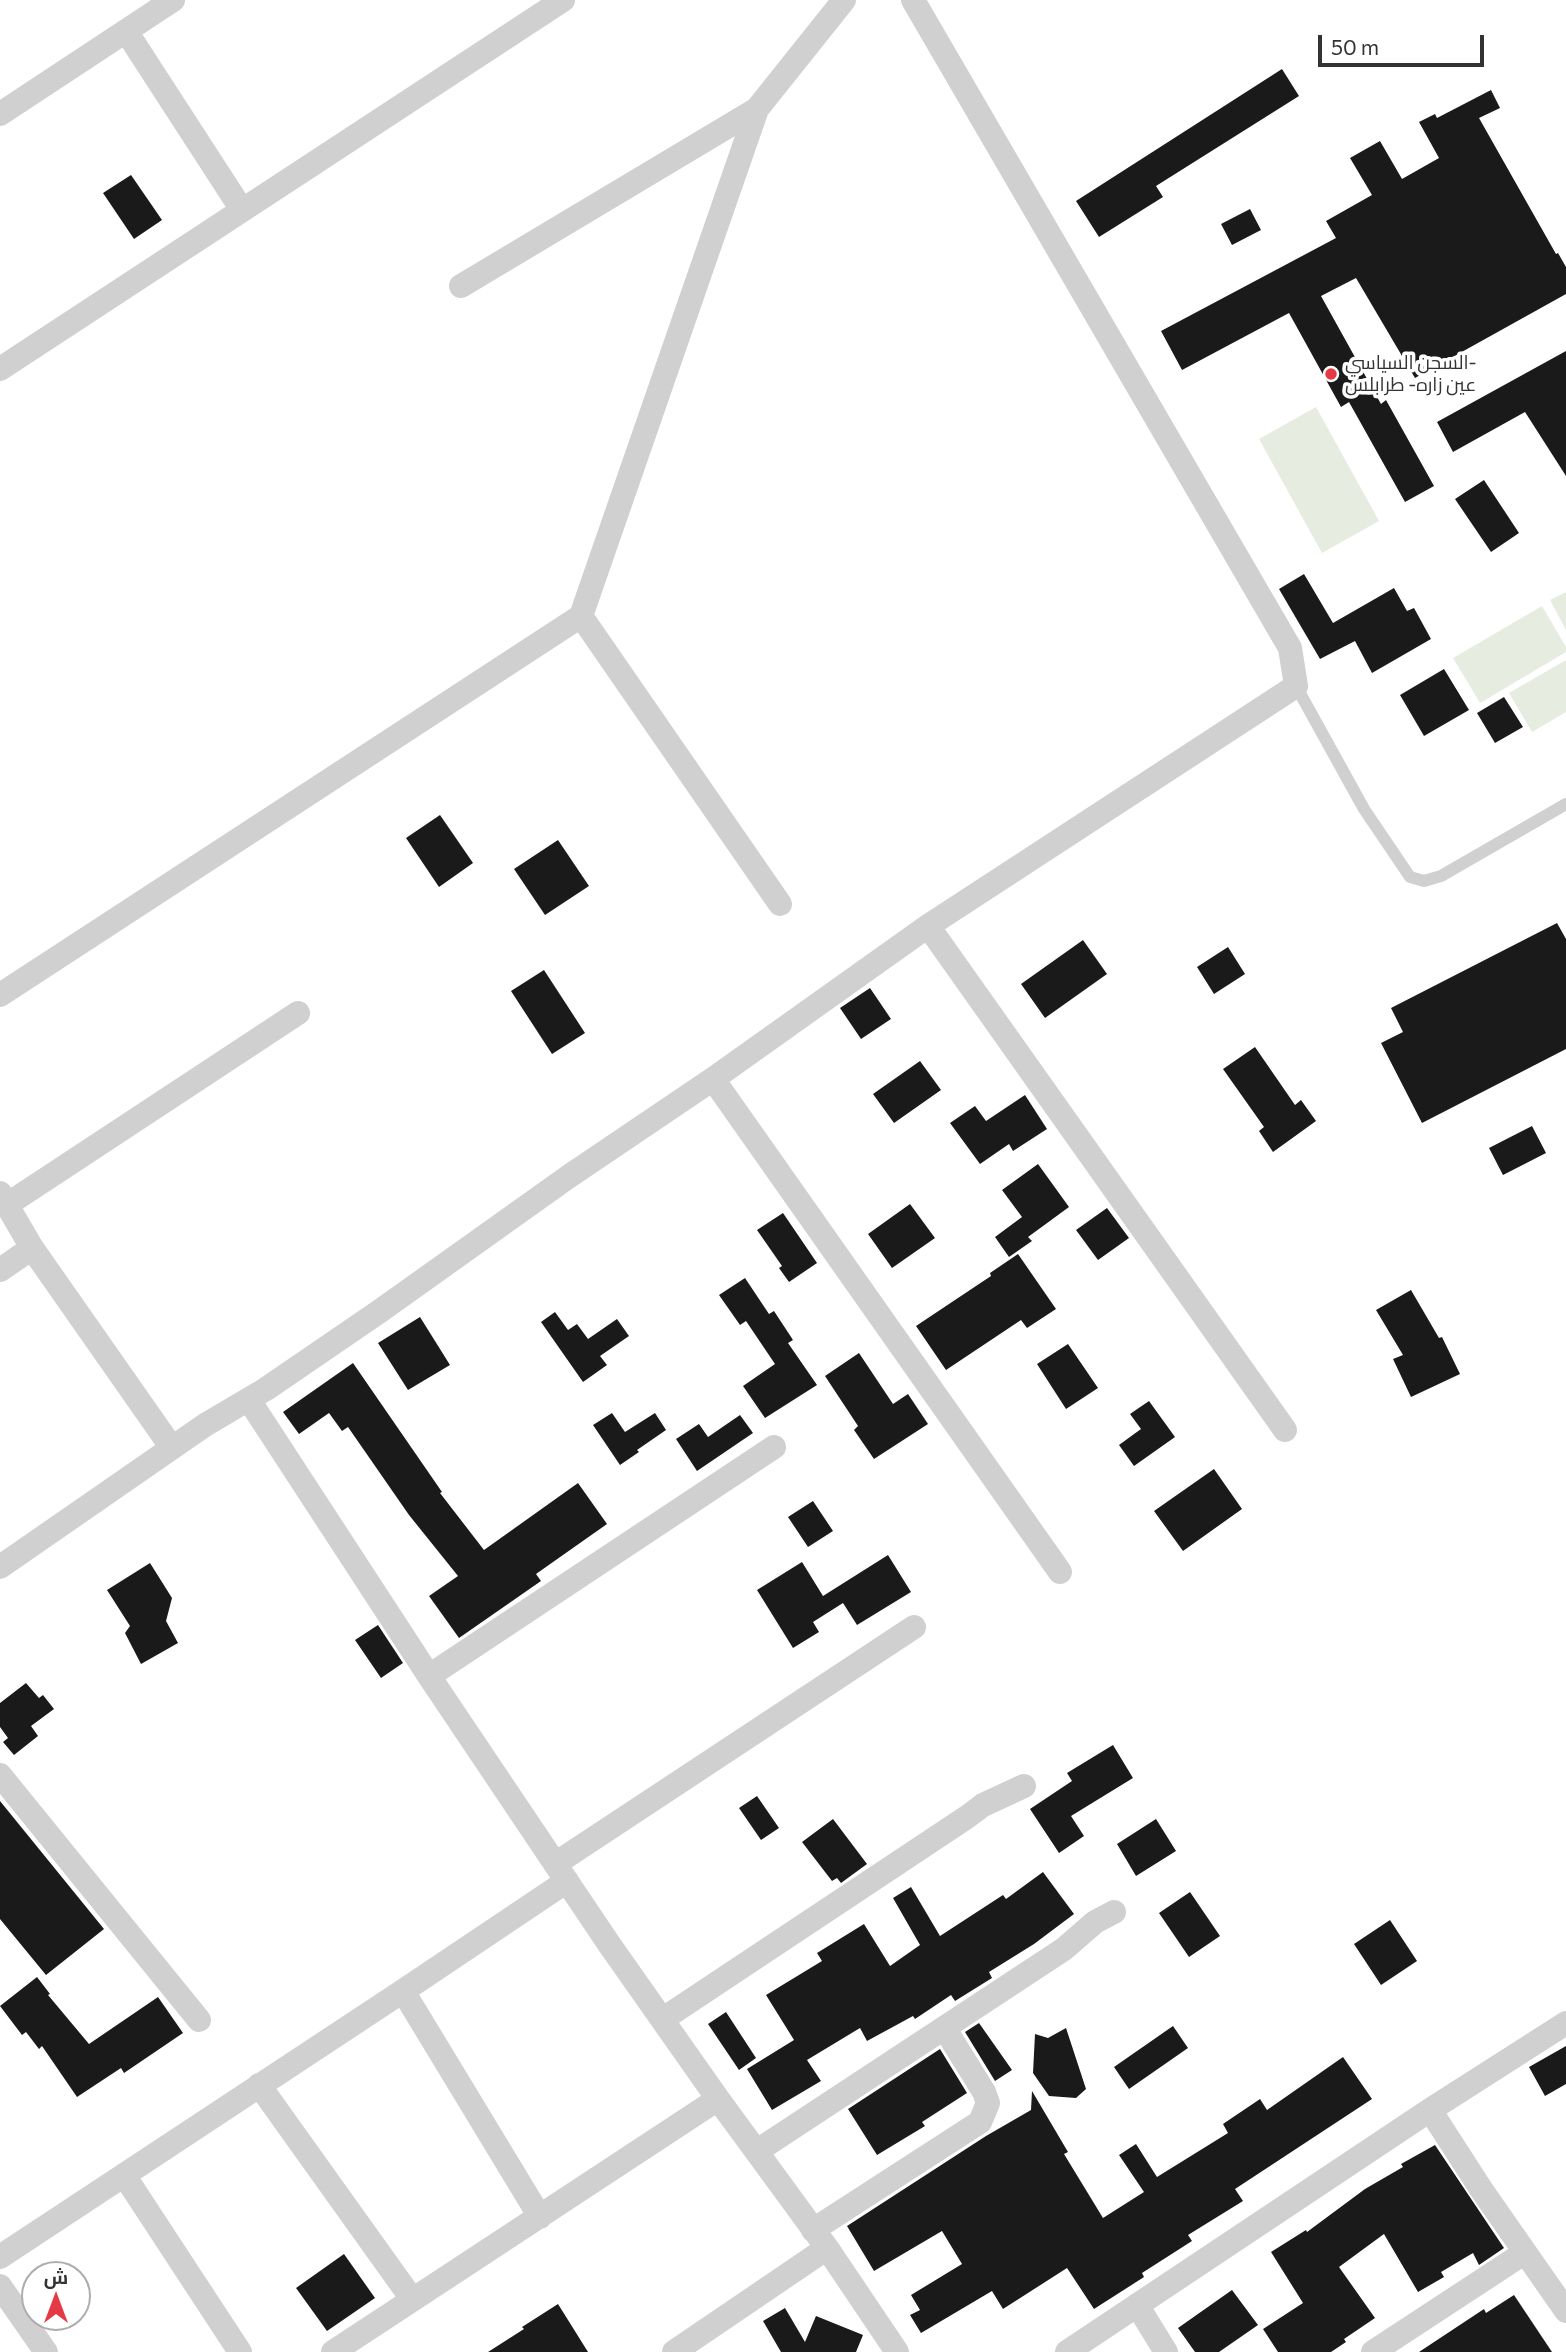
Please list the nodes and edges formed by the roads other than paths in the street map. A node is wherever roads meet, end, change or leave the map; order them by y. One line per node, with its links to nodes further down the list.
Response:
1 (173, 0): 5 (street)
2 (563, 0): 8 (street)
3 (844, 0): 6 (street)
4 (913, 0): 12 (street)
5 (126, 32): 7 (street); 8 (street)
6 (757, 109): 9 (street); 11 (street)
7 (0, 114)
8 (242, 210): 10 (street)
9 (461, 286)
10 (0, 369)
11 (581, 616): 14 (street); 16 (street)
12 (1296, 686): 13 (lane); 15 (street)
13 (1566, 804)
14 (780, 904)
15 (928, 926): 18 (street); 23 (street)
16 (0, 995)
17 (298, 1013): 19 (street)
18 (713, 1079): 22 (street); 27 (street)
19 (4, 1198): 20 (street)
20 (32, 1248): 21 (street); 25 (street)
21 (0, 1270)
22 (249, 1400): 25 (street); 29 (street)
23 (1285, 1430)
24 (774, 1447): 29 (street)
25 (172, 1448): 26 (street)
26 (0, 1567)
27 (1059, 1572)
28 (914, 1627): 32 (street)
29 (429, 1676): 32 (street)
30 (0, 1775): 36 (street)
31 (1024, 1786): 35 (street)
32 (561, 1872): 34 (street); 35 (street)
33 (1114, 1912): 38 (street)
34 (403, 1991): 39 (street); 44 (street)
35 (663, 2019): 40 (street)
36 (199, 2020)
37 (1566, 2023): 41 (street)
38 (945, 2029): 42 (street); 45 (street)
39 (259, 2085): 43 (street); 49 (street)
40 (718, 2099): 42 (street); 44 (street)
41 (1430, 2110): 46 (street); 50 (street)
42 (757, 2151): 45 (street)
43 (124, 2175): 47 (street); 53 (street)
44 (540, 2217): 49 (street)
45 (820, 2239): 55 (street); 56 (street)
46 (1524, 2253): 51 (street); 59 (street)
47 (0, 2257)
48 (0, 2286): 52 (street)
49 (412, 2299): 54 (street)
50 (1137, 2305): 57 (street); 58 (street)
51 (1566, 2311)
52 (46, 2352)
53 (240, 2352)
54 (333, 2352)
55 (674, 2352)
56 (897, 2352)
57 (1067, 2352)
58 (1166, 2352)
59 (1373, 2352)

